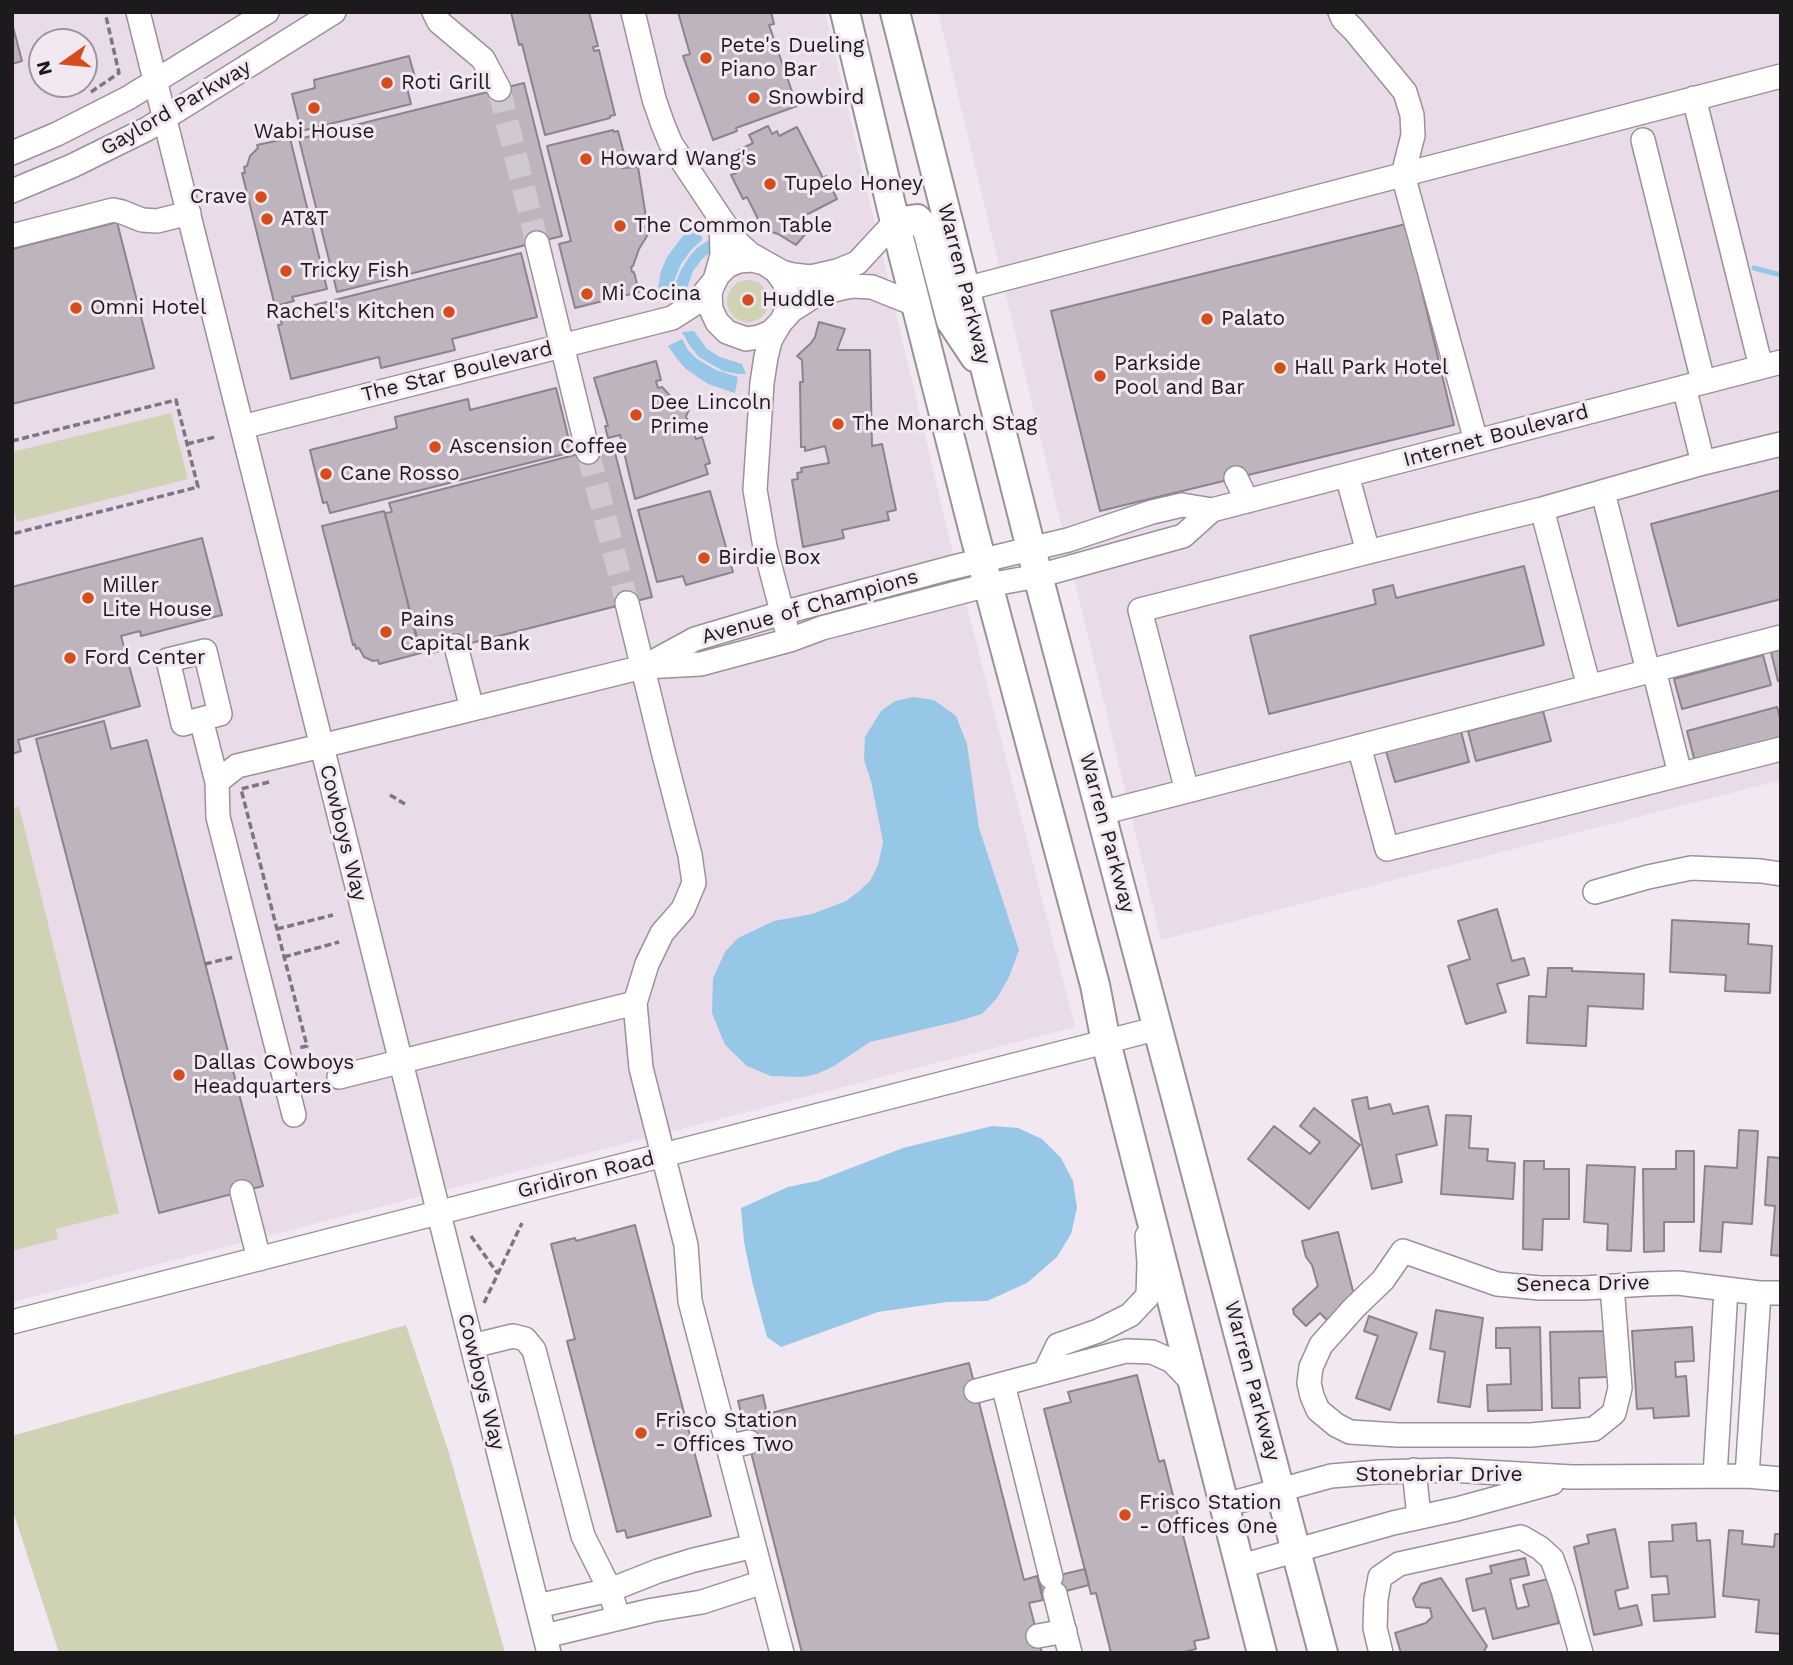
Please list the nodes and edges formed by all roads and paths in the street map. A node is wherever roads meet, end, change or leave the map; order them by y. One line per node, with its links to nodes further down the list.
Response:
1 (105, 12): 12 (path)
2 (138, 12): 11 (street, Cowboys Way)
3 (267, 12): 11 (street, Gaylord Parkway)
4 (334, 12): 15 (street, Gaylord Parkway)
5 (434, 12): 13 (street)
6 (633, 12): 21 (street)
7 (845, 12): 22 (main road)
8 (895, 12): 28 (main road, Warren Parkway)
9 (1340, 12): 18 (street)
10 (1781, 76): 14 (street)
11 (155, 82): 15 (street, Cowboys Way); 17 (street, Gaylord Parkway)
12 (98, 87)
13 (499, 89)
14 (1694, 98): 18 (street); 34 (street)
15 (164, 118): 19 (street, Gaylord Parkway); 20 (street, Cowboys Way)
16 (1643, 140): 37 (street)
17 (12, 153)
18 (1403, 175): 28 (street); 41 (street)
19 (12, 191)
20 (189, 214): 23 (street); 38 (street, Cowboys Way)
21 (721, 219): 25 (street); 26 (street)
22 (895, 222): 27 (street); 29 (main road); 35 (main road)
23 (12, 236)
24 (537, 243): 33 (street)
25 (764, 263): 26 (street); 27 (street); 31 (street)
26 (715, 281): 30 (street, The Star Boulevard); 32 (street)
27 (825, 283): 29 (street); 31 (street)
28 (965, 289): 35 (main road, Warren Parkway)
29 (917, 305): 55 (main road)
30 (672, 318): 32 (street, The Star Boulevard); 33 (street, The Star Boulevard)
31 (781, 323): 32 (street); 36 (street)
32 (727, 332): 36 (street)
33 (562, 346): 38 (street, The Star Boulevard); 44 (street)
34 (1771, 364): 37 (street, Internet Boulevard)
35 (987, 374): 53 (main road, Warren Parkway)
36 (762, 383): 58 (street)
37 (1693, 384): 41 (street, Internet Boulevard); 45 (street)
38 (242, 427): 67 (street, Cowboys Way)
39 (215, 437): 42 (path)
40 (12, 441): 42 (path)
41 (1476, 441): 46 (street, Internet Boulevard)
42 (187, 444): 52 (path)
43 (1781, 444): 45 (street)
44 (588, 452)
45 (1703, 463): 48 (street)
46 (1347, 475): 49 (street, Internet Boulevard); 54 (street)
47 (1236, 478): 49 (street)
48 (1603, 492): 50 (street); 63 (street)
49 (1247, 501): 51 (street, Internet Boulevard)
50 (1542, 509): 54 (street); 64 (street)
51 (1212, 510): 53 (street, Internet Boulevard); 56 (street, Internet Boulevard)
52 (12, 534)
53 (1032, 549): 55 (street, Internet Boulevard); 56 (main road, Warren Parkway)
54 (1368, 552): 73 (street)
55 (985, 573): 56 (street, Internet Boulevard); 58 (street, Avenue of Champions); 60 (street, Avenue of Champions); 85 (main road)
56 (1038, 576): 76 (main road, Warren Parkway)
57 (627, 603): 62 (street)
58 (782, 613): 60 (street); 62 (street, Avenue of Champions)
59 (1781, 637): 63 (street)
60 (790, 640): 62 (street, Avenue of Champions)
61 (456, 646): 65 (street)
62 (643, 667): 65 (street, Avenue of Champions); 83 (street)
63 (1651, 670): 64 (street); 70 (street)
64 (1589, 687): 68 (street)
65 (472, 709): 67 (street, Avenue of Champions)
66 (201, 719): 72 (street)
67 (322, 746): 72 (street, Avenue of Champions); 87 (street, Cowboys Way)
68 (1359, 746): 70 (street); 73 (street)
69 (1781, 749): 70 (street)
70 (1679, 774)
71 (275, 780): 80 (path)
72 (217, 782): 86 (street)
73 (1188, 791): 76 (street)
74 (390, 795): 75 (path)
75 (405, 804)
76 (1101, 813): 84 (main road, Warren Parkway)
77 (1781, 874): 78 (street)
78 (1595, 892)
79 (333, 915): 80 (path)
80 (277, 929): 82 (path)
81 (339, 942): 82 (path)
82 (284, 957): 86 (path)
83 (635, 1003): 87 (street); 90 (street)
84 (1159, 1028): 85 (street, Gridiron Road); 113 (main road, Warren Parkway)
85 (1106, 1042): 90 (street, Gridiron Road); 91 (main road)
86 (278, 1054): 89 (street)
87 (401, 1062): 88 (street); 93 (street, Cowboys Way)
88 (339, 1077)
89 (294, 1115)
90 (664, 1155): 93 (street, Gridiron Road); 116 (street)
91 (1142, 1181): 104 (street); 106 (main road)
92 (242, 1192): 96 (street)
93 (439, 1213): 96 (street, Gridiron Road); 103 (street, Cowboys Way)
94 (522, 1223): 97 (path)
95 (471, 1236): 97 (path)
96 (259, 1259): 102 (street, Gridiron Road)
97 (498, 1273): 101 (path)
98 (1612, 1286): 98 (street, Seneca Drive); 99 (street, Seneca Drive)
99 (1726, 1289): 100 (street, Seneca Drive); 109 (street)
100 (1770, 1293): 110 (street, Seneca Drive)
101 (483, 1305)
102 (12, 1322)
103 (472, 1346): 120 (street); 121 (street, Cowboys Way)
104 (1045, 1372): 105 (street); 106 (street)
105 (1003, 1384): 107 (street); 124 (street)
106 (1194, 1385): 114 (main road)
107 (976, 1391)
108 (1414, 1471): 111 (street, Stonebriar Drive); 113 (street, Stonebriar Drive); 115 (street)
109 (1714, 1476): 110 (street, Stonebriar Drive); 111 (street, Stonebriar Drive)
110 (1747, 1476): 112 (street, Stonebriar Drive)
111 (1572, 1478): 115 (street, Stonebriar Drive)
112 (1781, 1479)
113 (1280, 1489): 114 (street, Stonebriar Drive); 117 (main road, Warren Parkway)
114 (1225, 1505): 118 (main road)
115 (1419, 1517): 117 (street, Stonebriar Drive)
116 (754, 1546): 119 (street); 120 (street)
117 (1296, 1550): 118 (street, Stonebriar Drive); 128 (main road, Warren Parkway)
118 (1241, 1566): 127 (main road)
119 (763, 1582): 122 (street); 126 (street)
120 (610, 1590): 121 (street); 122 (street)
121 (537, 1606): 125 (street, Cowboys Way)
122 (618, 1618): 125 (street)
123 (1038, 1636): 124 (street)
124 (1067, 1642)
125 (547, 1644)
126 (782, 1653)
127 (1262, 1653)
128 (1323, 1653)
129 (1381, 1653): 130 (street)
130 (1581, 1653)

